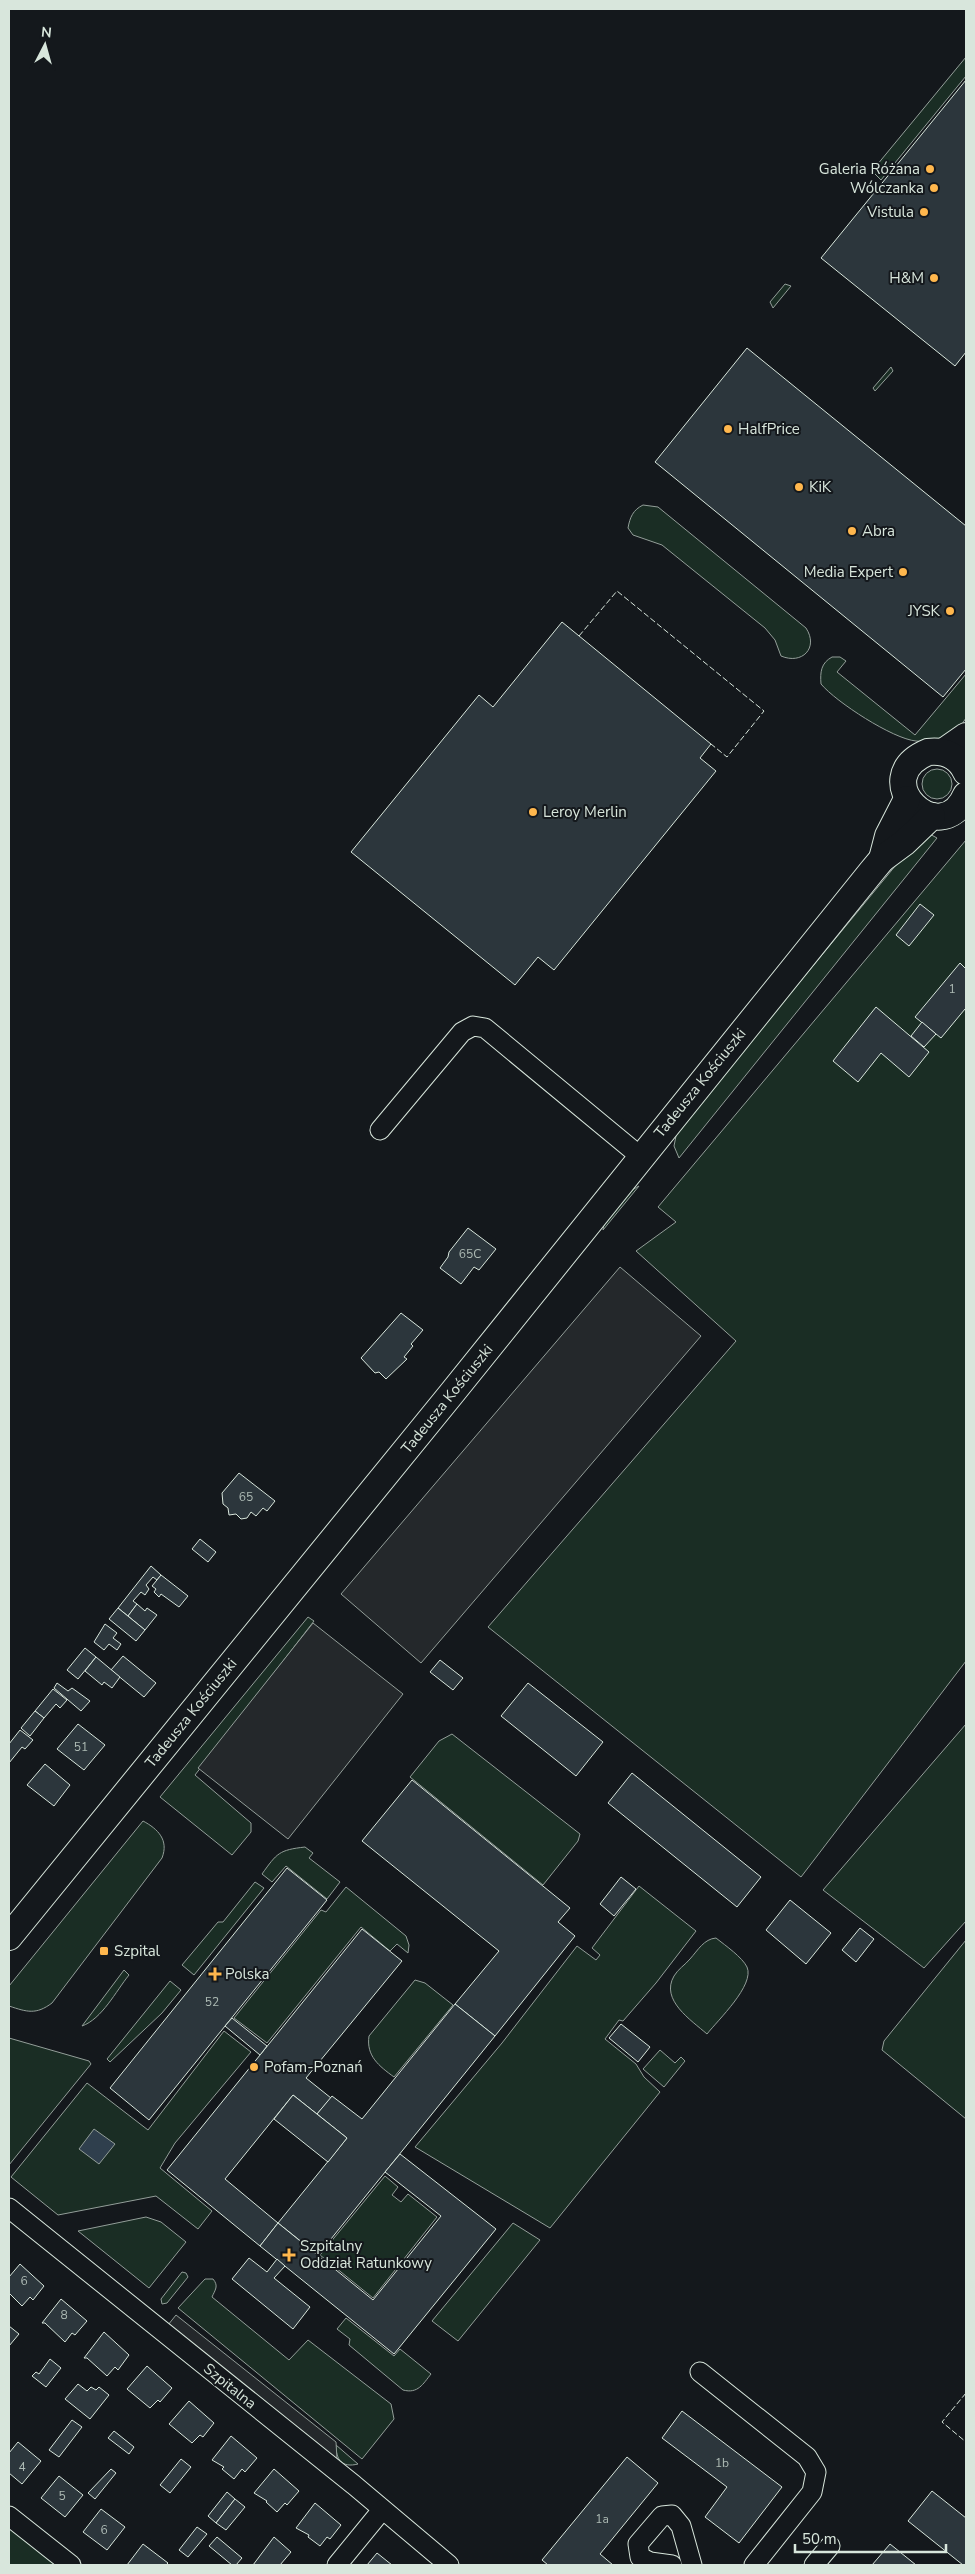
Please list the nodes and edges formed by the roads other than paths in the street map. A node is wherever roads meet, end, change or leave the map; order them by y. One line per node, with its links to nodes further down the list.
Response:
1 (966, 736): 2 (street)
2 (943, 752): 3 (street); 5 (street)
3 (966, 771)
4 (966, 795): 6 (street)
5 (907, 798): 6 (street); 7 (street, Tadeusza Kościuszki)
6 (932, 816): 7 (street, Tadeusza Kościuszki)
7 (882, 859): 9 (street, Tadeusza Kościuszki)
8 (380, 1130): 9 (street)
9 (641, 1157): 10 (street, Tadeusza Kościuszki)
10 (9, 1937)
11 (9, 2208): 13 (street, Szpitalna)
12 (700, 2372): 21 (street)
13 (382, 2510): 17 (street); 18 (street, Szpitalna)
14 (9, 2516): 16 (street)
15 (830, 2546): 22 (street)
16 (71, 2565)
17 (337, 2565)
18 (449, 2565)
19 (672, 2565): 20 (street)
20 (692, 2565)
21 (754, 2565)
22 (814, 2565)

